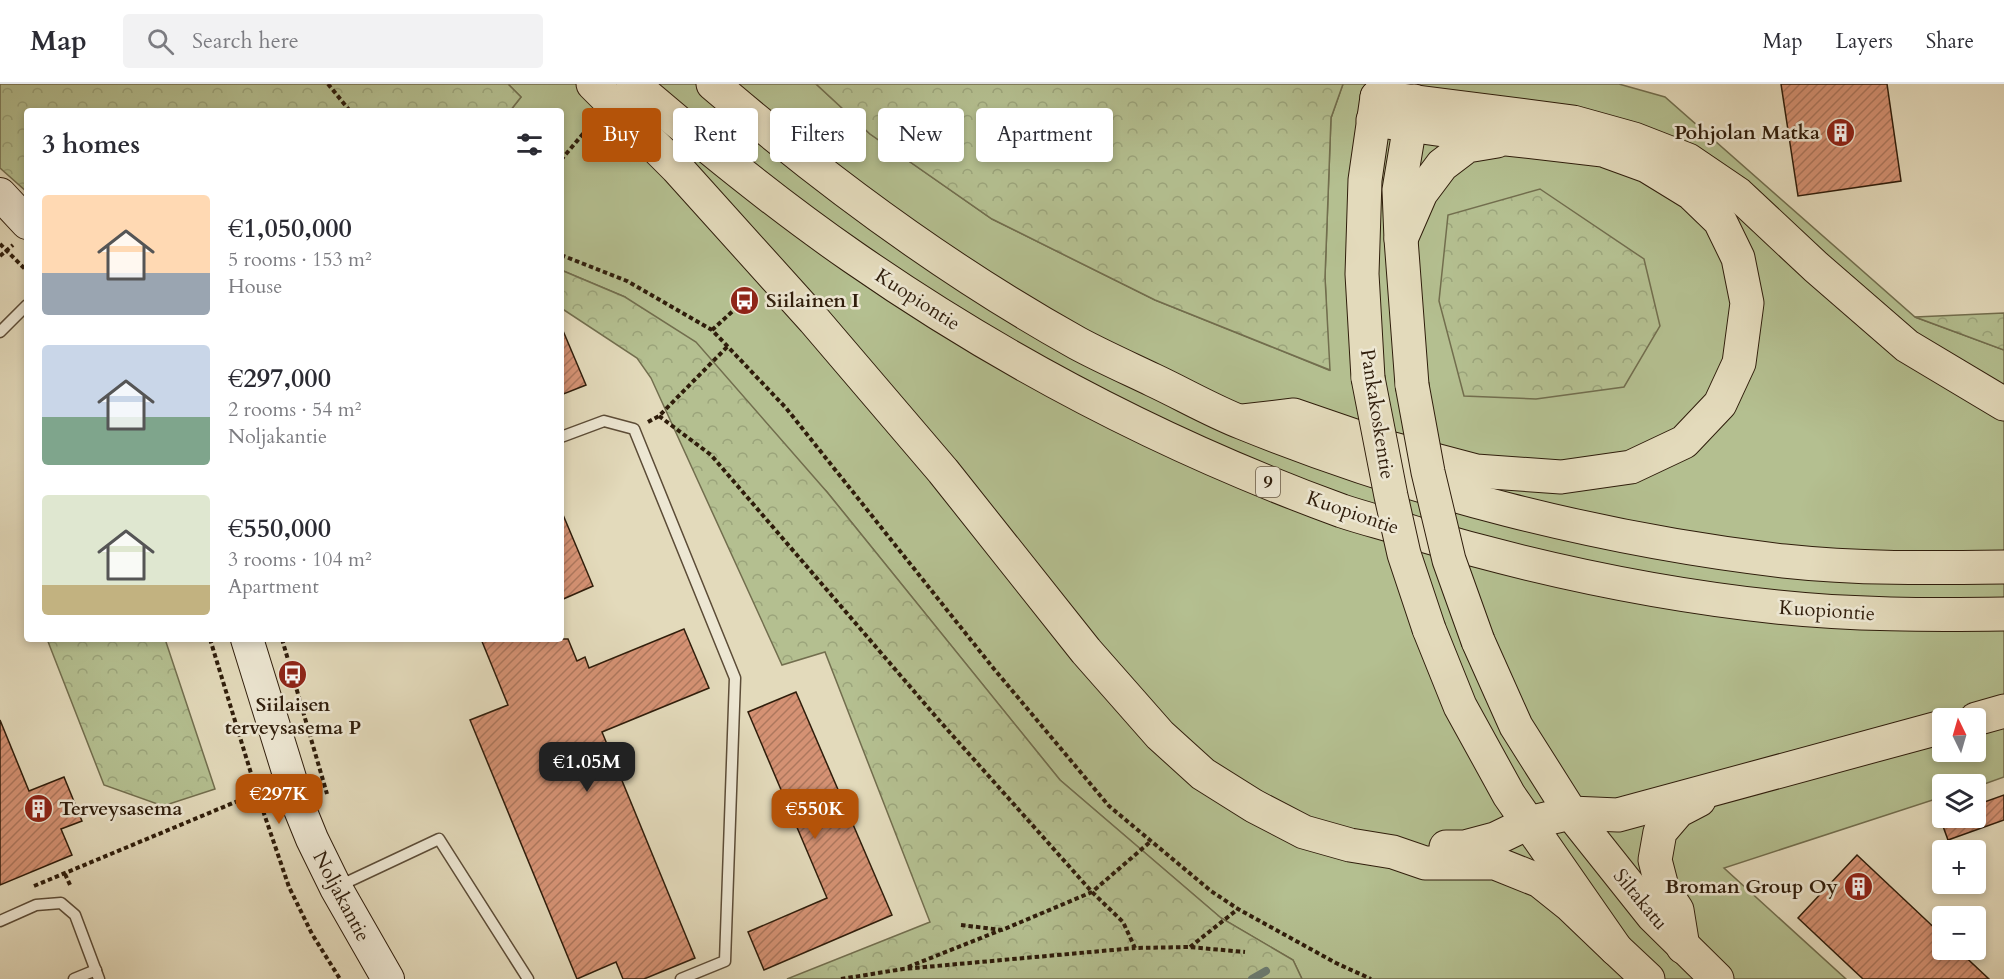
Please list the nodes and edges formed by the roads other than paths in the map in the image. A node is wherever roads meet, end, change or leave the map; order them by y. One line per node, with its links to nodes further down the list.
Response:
1 (633, 84): 18 (main road, Kuopiontie / 9)
2 (713, 84): 15 (main road, 9)
3 (1475, 84): 7 (main road)
4 (596, 100): 26 (main road)
5 (1377, 101): 6 (main road); 25 (main road, Pankakoskentie, bridge)
6 (1414, 104): 7 (main road); 8 (main road); 11 (main road, Pankakoskentie)
7 (1572, 122): 14 (main road)
8 (1507, 139): 11 (main road); 15 (main road)
9 (0, 194): 10 (main road)
10 (24, 220)
11 (1401, 239): 24 (main road, Pankakoskentie, bridge)
12 (24, 308): 13 (lane)
13 (0, 332)
14 (2004, 404)
15 (1239, 422): 17 (main road, 9)
16 (564, 435): 35 (lane)
17 (2004, 567)
18 (2004, 614)
19 (248, 642): 27 (main road, Noljakantie)
20 (2004, 711): 21 (main road)
21 (1986, 716)
22 (1932, 731): 23 (main road)
23 (1722, 788): 24 (main road); 29 (main road)
24 (1570, 813): 25 (main road); 29 (main road, Siltakatu)
25 (1528, 823): 26 (main road); 30 (main road)
26 (1394, 852): 30 (main road)
27 (336, 888): 33 (main road, Noljakantie); 34 (lane)
28 (0, 921): 31 (lane)
29 (1683, 947): 37 (main road, Siltakatu)
30 (1616, 949): 36 (main road)
31 (97, 975): 32 (lane)
32 (74, 979)
33 (388, 979)
34 (528, 979)
35 (681, 979)
36 (1648, 979)
37 (1717, 979)

